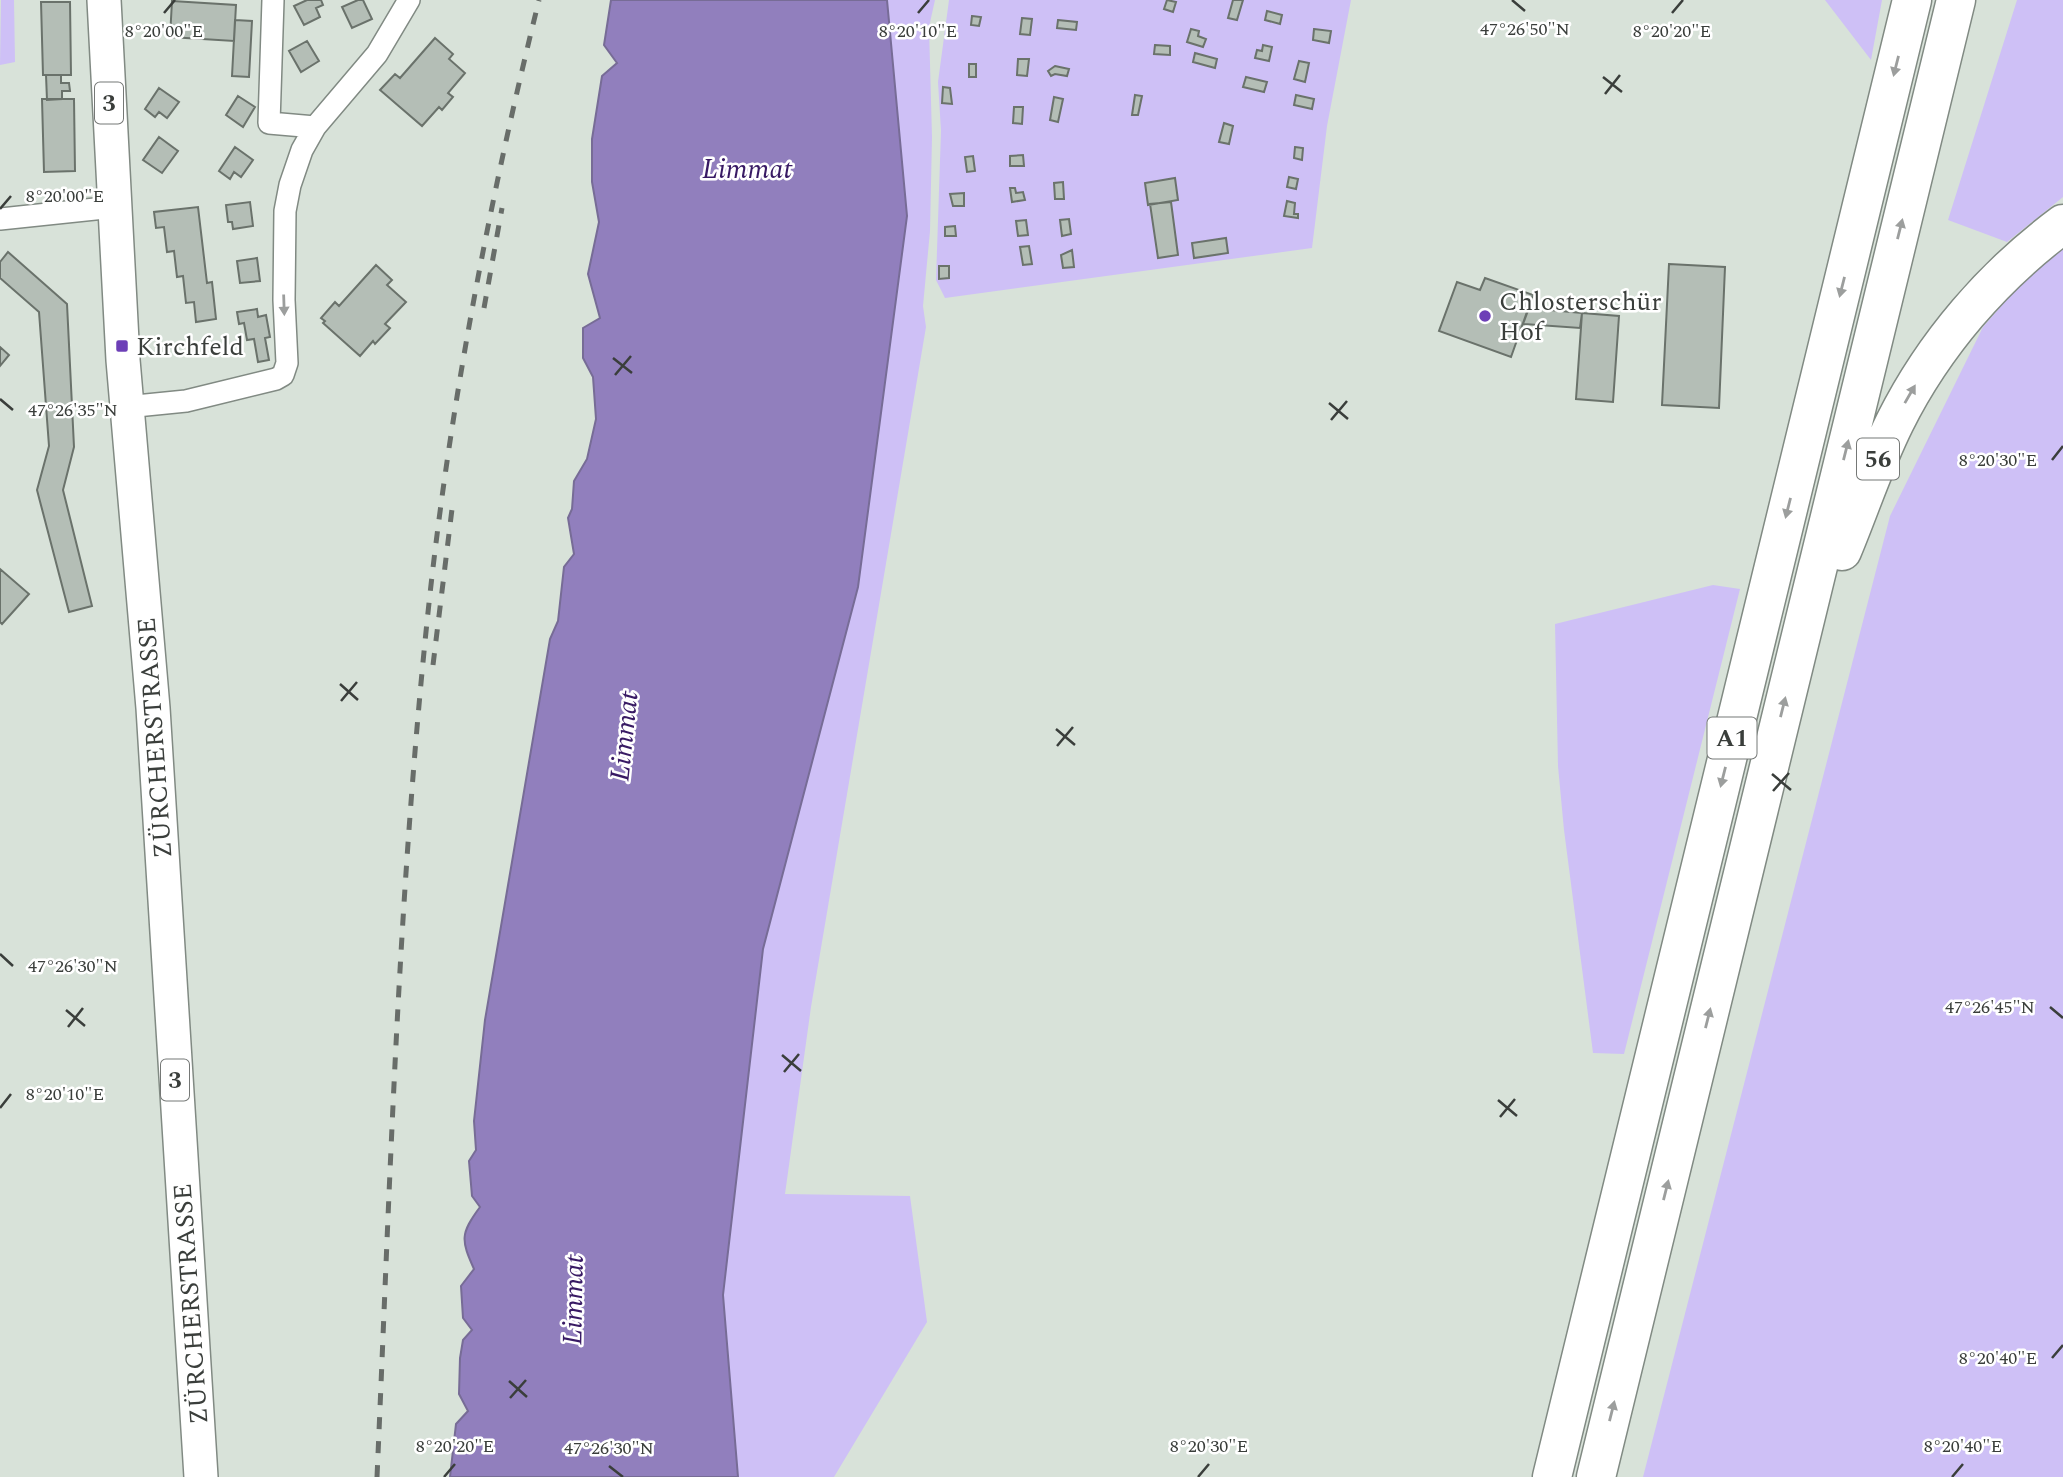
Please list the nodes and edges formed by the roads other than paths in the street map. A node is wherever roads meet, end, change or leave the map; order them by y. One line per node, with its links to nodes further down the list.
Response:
1 (104, 0): 7 (main road, ZÜRCHERSTRASSE / 3)
2 (273, 0): 6 (street)
3 (409, 0): 6 (street)
4 (1912, 0): 13 (highway, A1, one-way to 13)
5 (1956, 0): 11 (highway, A1, one-way to 5)
6 (315, 127): 10 (street, one-way to 10)
7 (114, 207): 8 (street); 10 (main road, ZÜRCHERSTRASSE / 3)
8 (0, 219)
9 (2063, 224): 11 (highway, 56, one-way to 9)
10 (126, 407): 12 (main road, ZÜRCHERSTRASSE / 3)
11 (1795, 659): 14 (highway, A1, one-way to 11)
12 (201, 1477)
13 (1552, 1477)
14 (1596, 1477)

